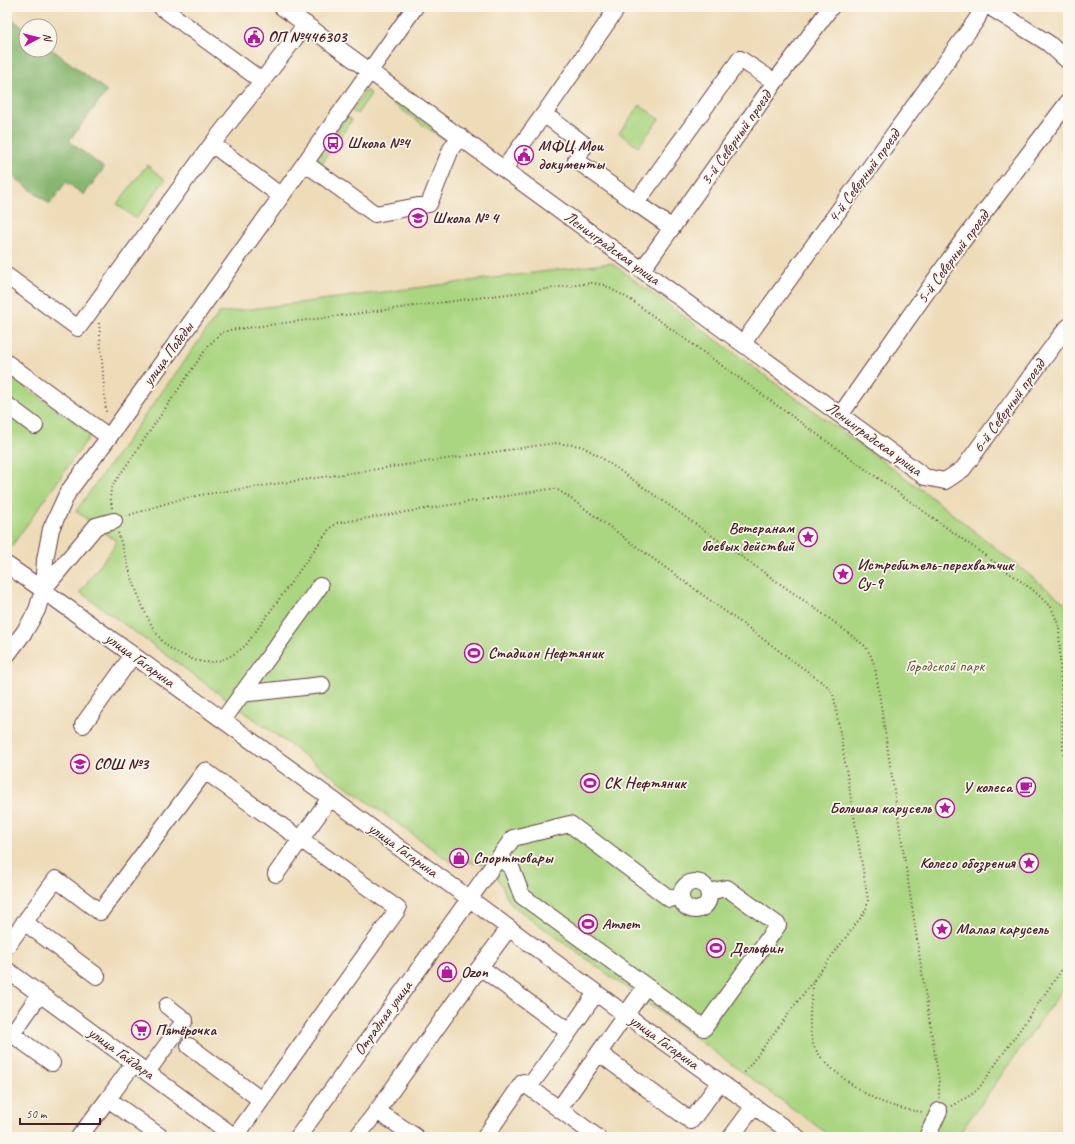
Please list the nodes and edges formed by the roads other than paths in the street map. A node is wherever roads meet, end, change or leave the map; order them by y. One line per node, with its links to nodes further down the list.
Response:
1 (161, 7): 11 (street)
2 (282, 7): 8 (street, Ленинградская улица)
3 (415, 7): 10 (street, улица Победы)
4 (618, 7): 14 (street)
5 (832, 7): 12 (street, 3-й Северный проезд)
6 (982, 7): 25 (street, 4-й Северный проезд)
7 (990, 7): 9 (street)
8 (306, 24): 10 (street, Ленинградская улица); 11 (street)
9 (1068, 61)
10 (370, 70): 15 (street, Ленинградская улица); 17 (street, улица Победы)
11 (262, 81): 16 (street)
12 (775, 82): 20 (street); 21 (street, 3-й Северный проезд)
13 (1068, 102): 28 (street, 5-й Северный проезд)
14 (544, 114): 18 (street); 20 (street)
15 (460, 136): 17 (street); 18 (street, Ленинградская улица)
16 (212, 144): 19 (street); 23 (street)
17 (305, 163): 19 (street, улица Победы)
18 (504, 169): 22 (street, Ленинградская улица)
19 (281, 196): 30 (street, улица Победы)
20 (636, 202): 21 (street)
21 (672, 228): 22 (street, 3-й Северный проезд)
22 (642, 270): 25 (street, Ленинградская улица)
23 (7, 276)
24 (1068, 327): 31 (street, 6-й Северный проезд)
25 (743, 343): 28 (street, Ленинградская улица)
26 (7, 363): 30 (street)
27 (7, 405): 29 (street)
28 (841, 414): 31 (street, Ленинградская улица)
29 (35, 426)
30 (109, 437): 35 (street, улица Победы)
31 (945, 481)
32 (114, 520): 35 (street)
33 (7, 565): 35 (street, улица Гагарина)
34 (320, 586): 39 (street)
35 (43, 590): 36 (street, улица Победы); 37 (street, улица Гагарина)
36 (7, 655)
37 (134, 655): 40 (street, улица Гагарина); 41 (street)
38 (322, 685): 39 (street)
39 (241, 694): 40 (street)
40 (223, 720): 42 (street, улица Гагарина)
41 (83, 725)
42 (330, 798): 43 (street); 46 (street, улица Гагарина)
43 (300, 839): 45 (street); 47 (street); 66 (street)
44 (499, 857): 46 (street, Отрадная улица); 53 (street); 53 (street, Отрадная улица)
45 (276, 874)
46 (469, 899): 48 (street, улица Гагарина); 74 (street, Отрадная улица)
47 (24, 922): 49 (street); 52 (street)
48 (509, 928): 50 (street); 54 (street, улица Гагарина)
49 (7, 946)
50 (480, 968): 58 (street); 69 (street)
51 (7, 971): 55 (street, улица Гайдара)
52 (97, 976)
53 (646, 986): 57 (street)
54 (596, 993): 57 (street, улица Гагарина); 58 (street)
55 (40, 994): 61 (street); 62 (street, улица Гайдара)
56 (167, 1006): 62 (street)
57 (626, 1015): 60 (street); 63 (street, улица Гагарина)
58 (569, 1032): 64 (street)
59 (189, 1046): 66 (street)
60 (599, 1054): 63 (street); 68 (street)
61 (52, 1063)
62 (140, 1067): 65 (street); 73 (street, улица Гайдара)
63 (720, 1082): 67 (street, улица Гагарина)
64 (529, 1087): 68 (street); 77 (street)
65 (108, 1099): 71 (street); 72 (street)
66 (262, 1100): 73 (street)
67 (754, 1106): 79 (street); 80 (street, улица Гагарина)
68 (560, 1109): 78 (street)
69 (377, 1111): 75 (street); 76 (street)
70 (939, 1111): 81 (street)
71 (79, 1137)
72 (161, 1137)
73 (235, 1137)
74 (298, 1137)
75 (357, 1137)
76 (416, 1137)
77 (485, 1137)
78 (597, 1137)
79 (731, 1137)
80 (797, 1137)
81 (927, 1137)

